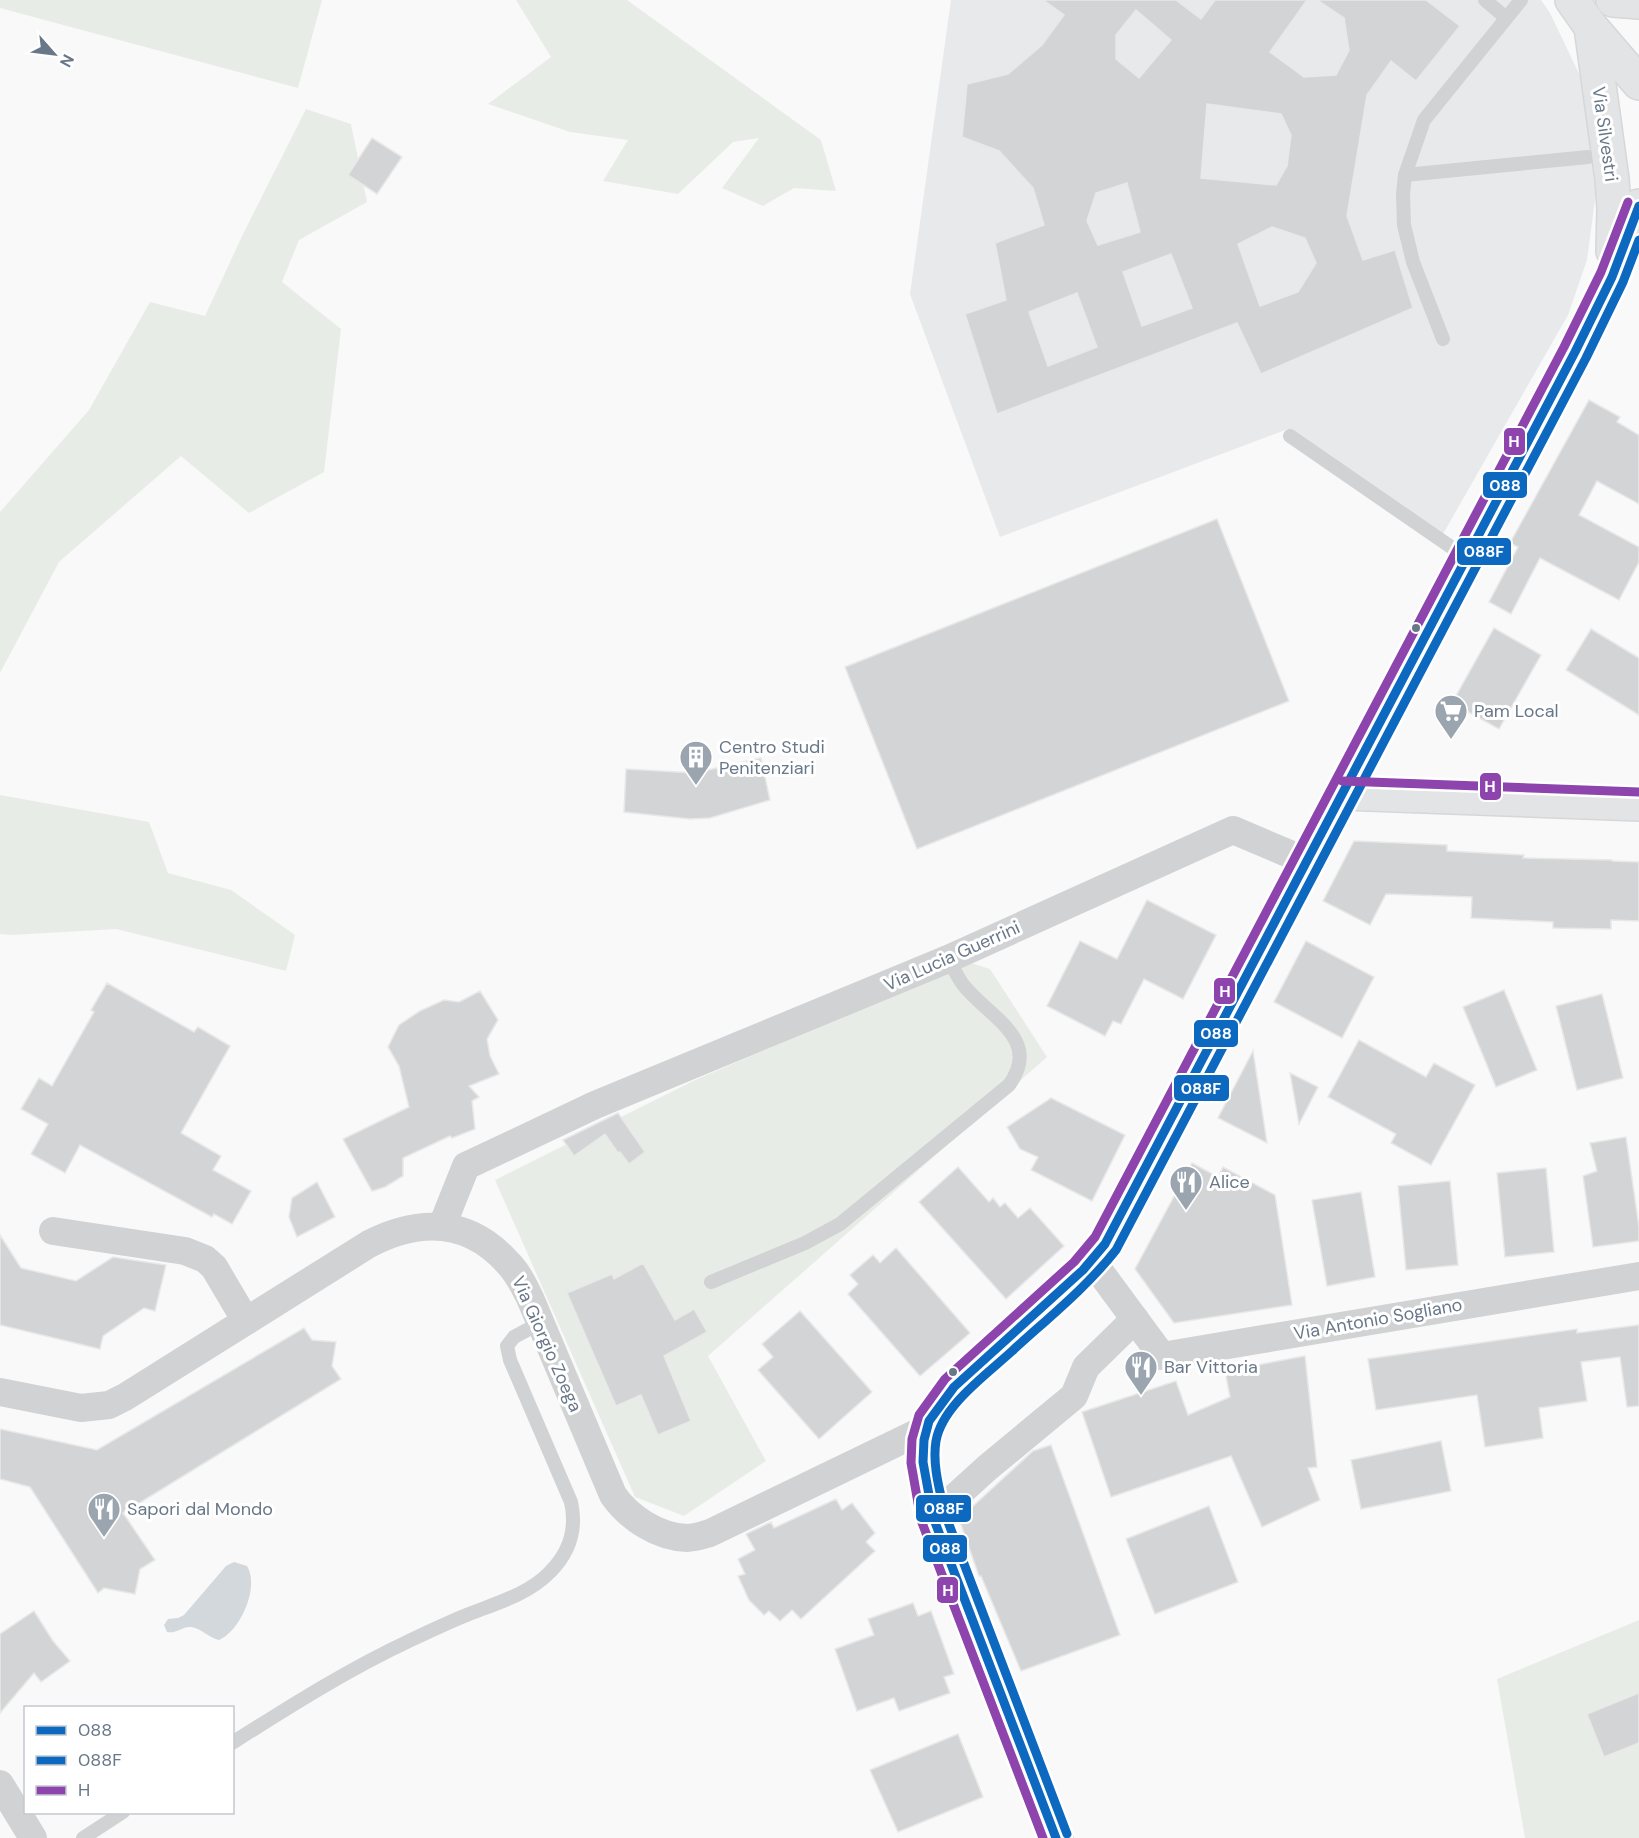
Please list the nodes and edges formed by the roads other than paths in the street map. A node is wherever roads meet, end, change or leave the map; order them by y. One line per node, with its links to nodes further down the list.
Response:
1 (1485, 0): 6 (lane)
2 (1521, 0): 6 (lane)
3 (1572, 0): 7 (main road)
4 (1613, 0): 5 (main road)
5 (1639, 2)
6 (1505, 17): 10 (lane)
7 (1591, 27): 8 (main road); 13 (main road, Via Silvestri)
8 (1639, 83)
9 (1588, 157): 10 (lane)
10 (1406, 176): 14 (lane)
11 (1639, 206): 13 (main road, Via Silvestri)
12 (1639, 239): 13 (main road, Via Silvestri)
13 (1612, 277): 16 (main road, Via Silvestri)
14 (1443, 339)
15 (1290, 436): 16 (lane)
16 (1467, 558): 17 (main road, Via Silvestri)
17 (1342, 793): 18 (main road); 19 (main road)
18 (1639, 804)
19 (1306, 861): 20 (street, Via Lucia Guerrini); 23 (main road)
20 (948, 959): 21 (street, Via Lucia Guerrini); 25 (lane)
21 (442, 1226): 27 (street, Via Giorgio Zoega); 28 (street, Via Giorgio Zoega)
22 (53, 1231): 27 (street)
23 (1092, 1261): 26 (street); 30 (main road)
24 (1639, 1276): 26 (street, Via Antonio Sogliano)
25 (711, 1282)
26 (1135, 1319): 31 (street)
27 (246, 1321): 29 (street, Via Giorgio Zoega)
28 (540, 1323): 30 (street, Via Giorgio Zoega); 32 (lane)
29 (0, 1392)
30 (925, 1429): 31 (main road)
31 (933, 1517): 37 (main road)
32 (234, 1742)
33 (0, 1784): 35 (street)
34 (120, 1814): 36 (lane)
35 (33, 1838)
36 (83, 1838)
37 (1056, 1838)

